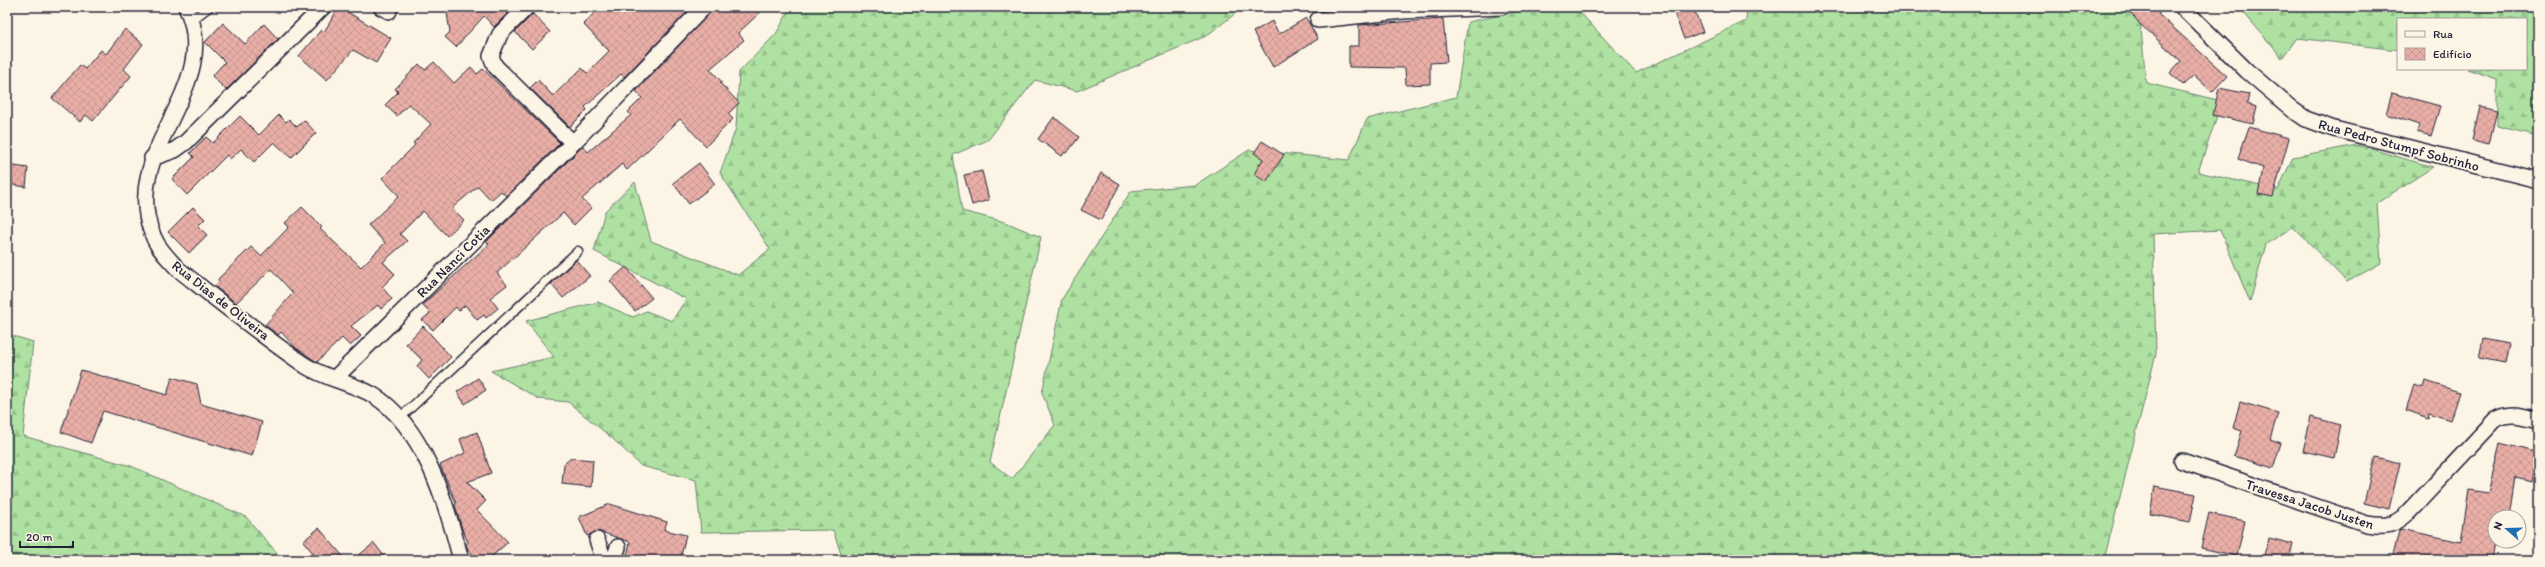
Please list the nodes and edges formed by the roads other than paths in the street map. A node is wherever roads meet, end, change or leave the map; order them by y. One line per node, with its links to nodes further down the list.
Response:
1 (208, 7): 7 (lane)
2 (323, 7): 10 (street)
3 (527, 7): 9 (street)
4 (704, 7): 9 (street, Rua Nanci Cotia)
5 (1501, 7): 8 (street)
6 (2182, 7): 11 (street, Rua Pedro Stumpf Sobrinho)
7 (189, 13): 10 (street, Rua Dias de Oliveira)
8 (1318, 20)
9 (573, 143): 13 (street, Rua Nanci Cotia)
10 (152, 158): 13 (street, Rua Dias de Oliveira)
11 (2538, 180)
12 (578, 252): 14 (lane)
13 (334, 379): 14 (street, Rua Dias de Oliveira)
14 (400, 418): 18 (street, Rua Dias de Oliveira)
15 (2538, 420): 16 (street, Travessa Jacob Justen)
16 (2182, 461)
17 (597, 540): 19 (street)
18 (461, 560)
19 (604, 560)

